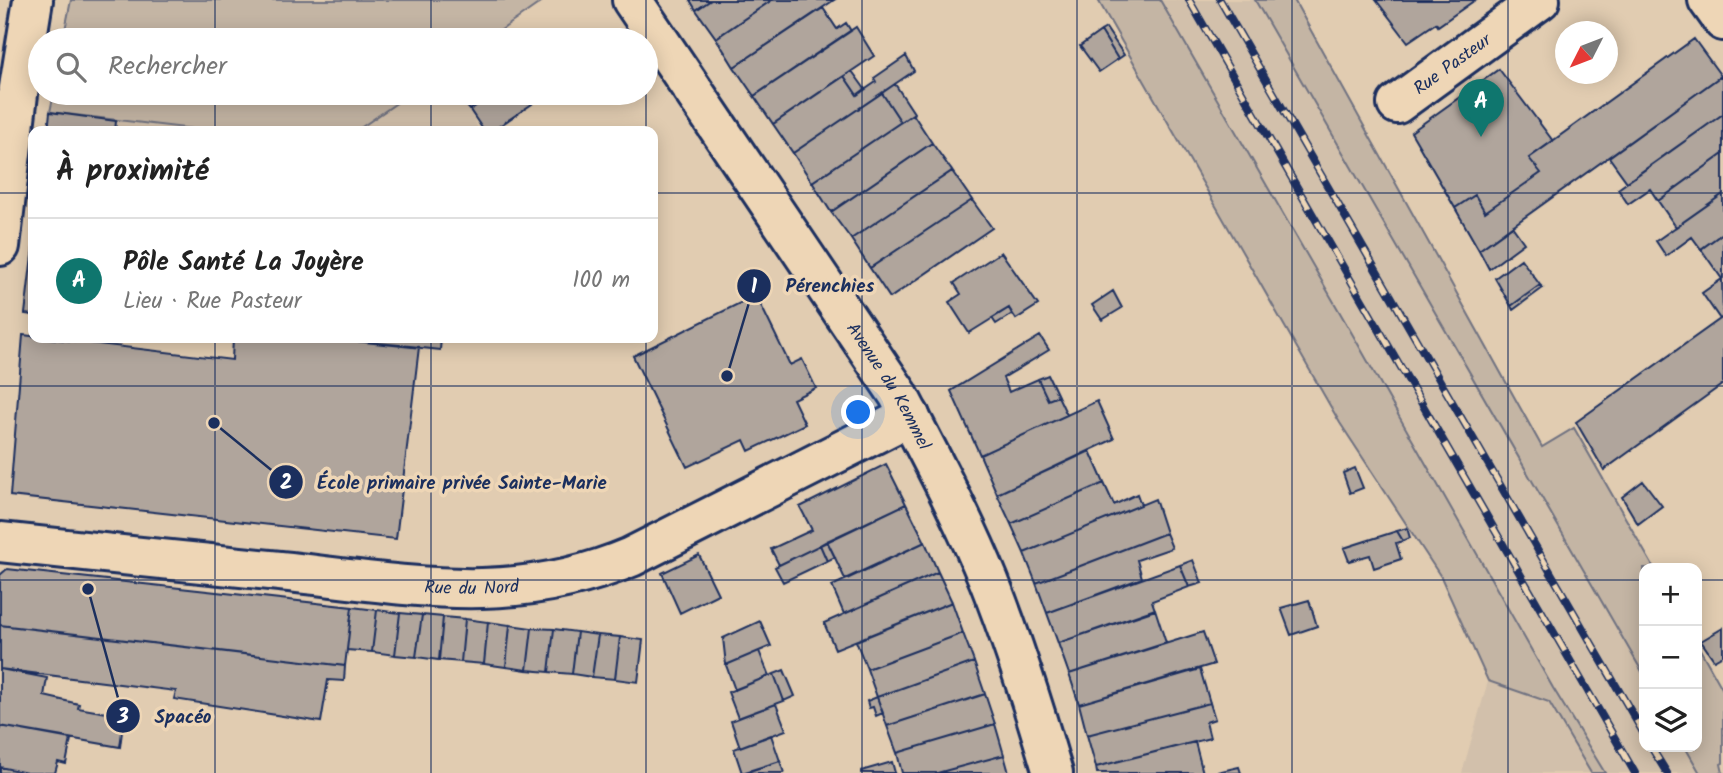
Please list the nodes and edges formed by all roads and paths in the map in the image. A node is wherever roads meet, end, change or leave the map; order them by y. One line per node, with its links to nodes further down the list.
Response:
1 (33, 0): 6 (street)
2 (632, 0): 7 (street, Avenue du Kemmel)
3 (1540, 0): 10 (street, Rue Pasteur)
4 (1708, 0): 5 (street)
5 (1723, 21)
6 (29, 28)
7 (651, 28)
8 (28, 31): 11 (street)
9 (658, 39): 12 (street, Avenue du Kemmel)
10 (1397, 104)
11 (0, 246)
12 (910, 416): 13 (street, Rue du Nord); 14 (street, Avenue du Kemmel)
13 (0, 542)
14 (1053, 773)

